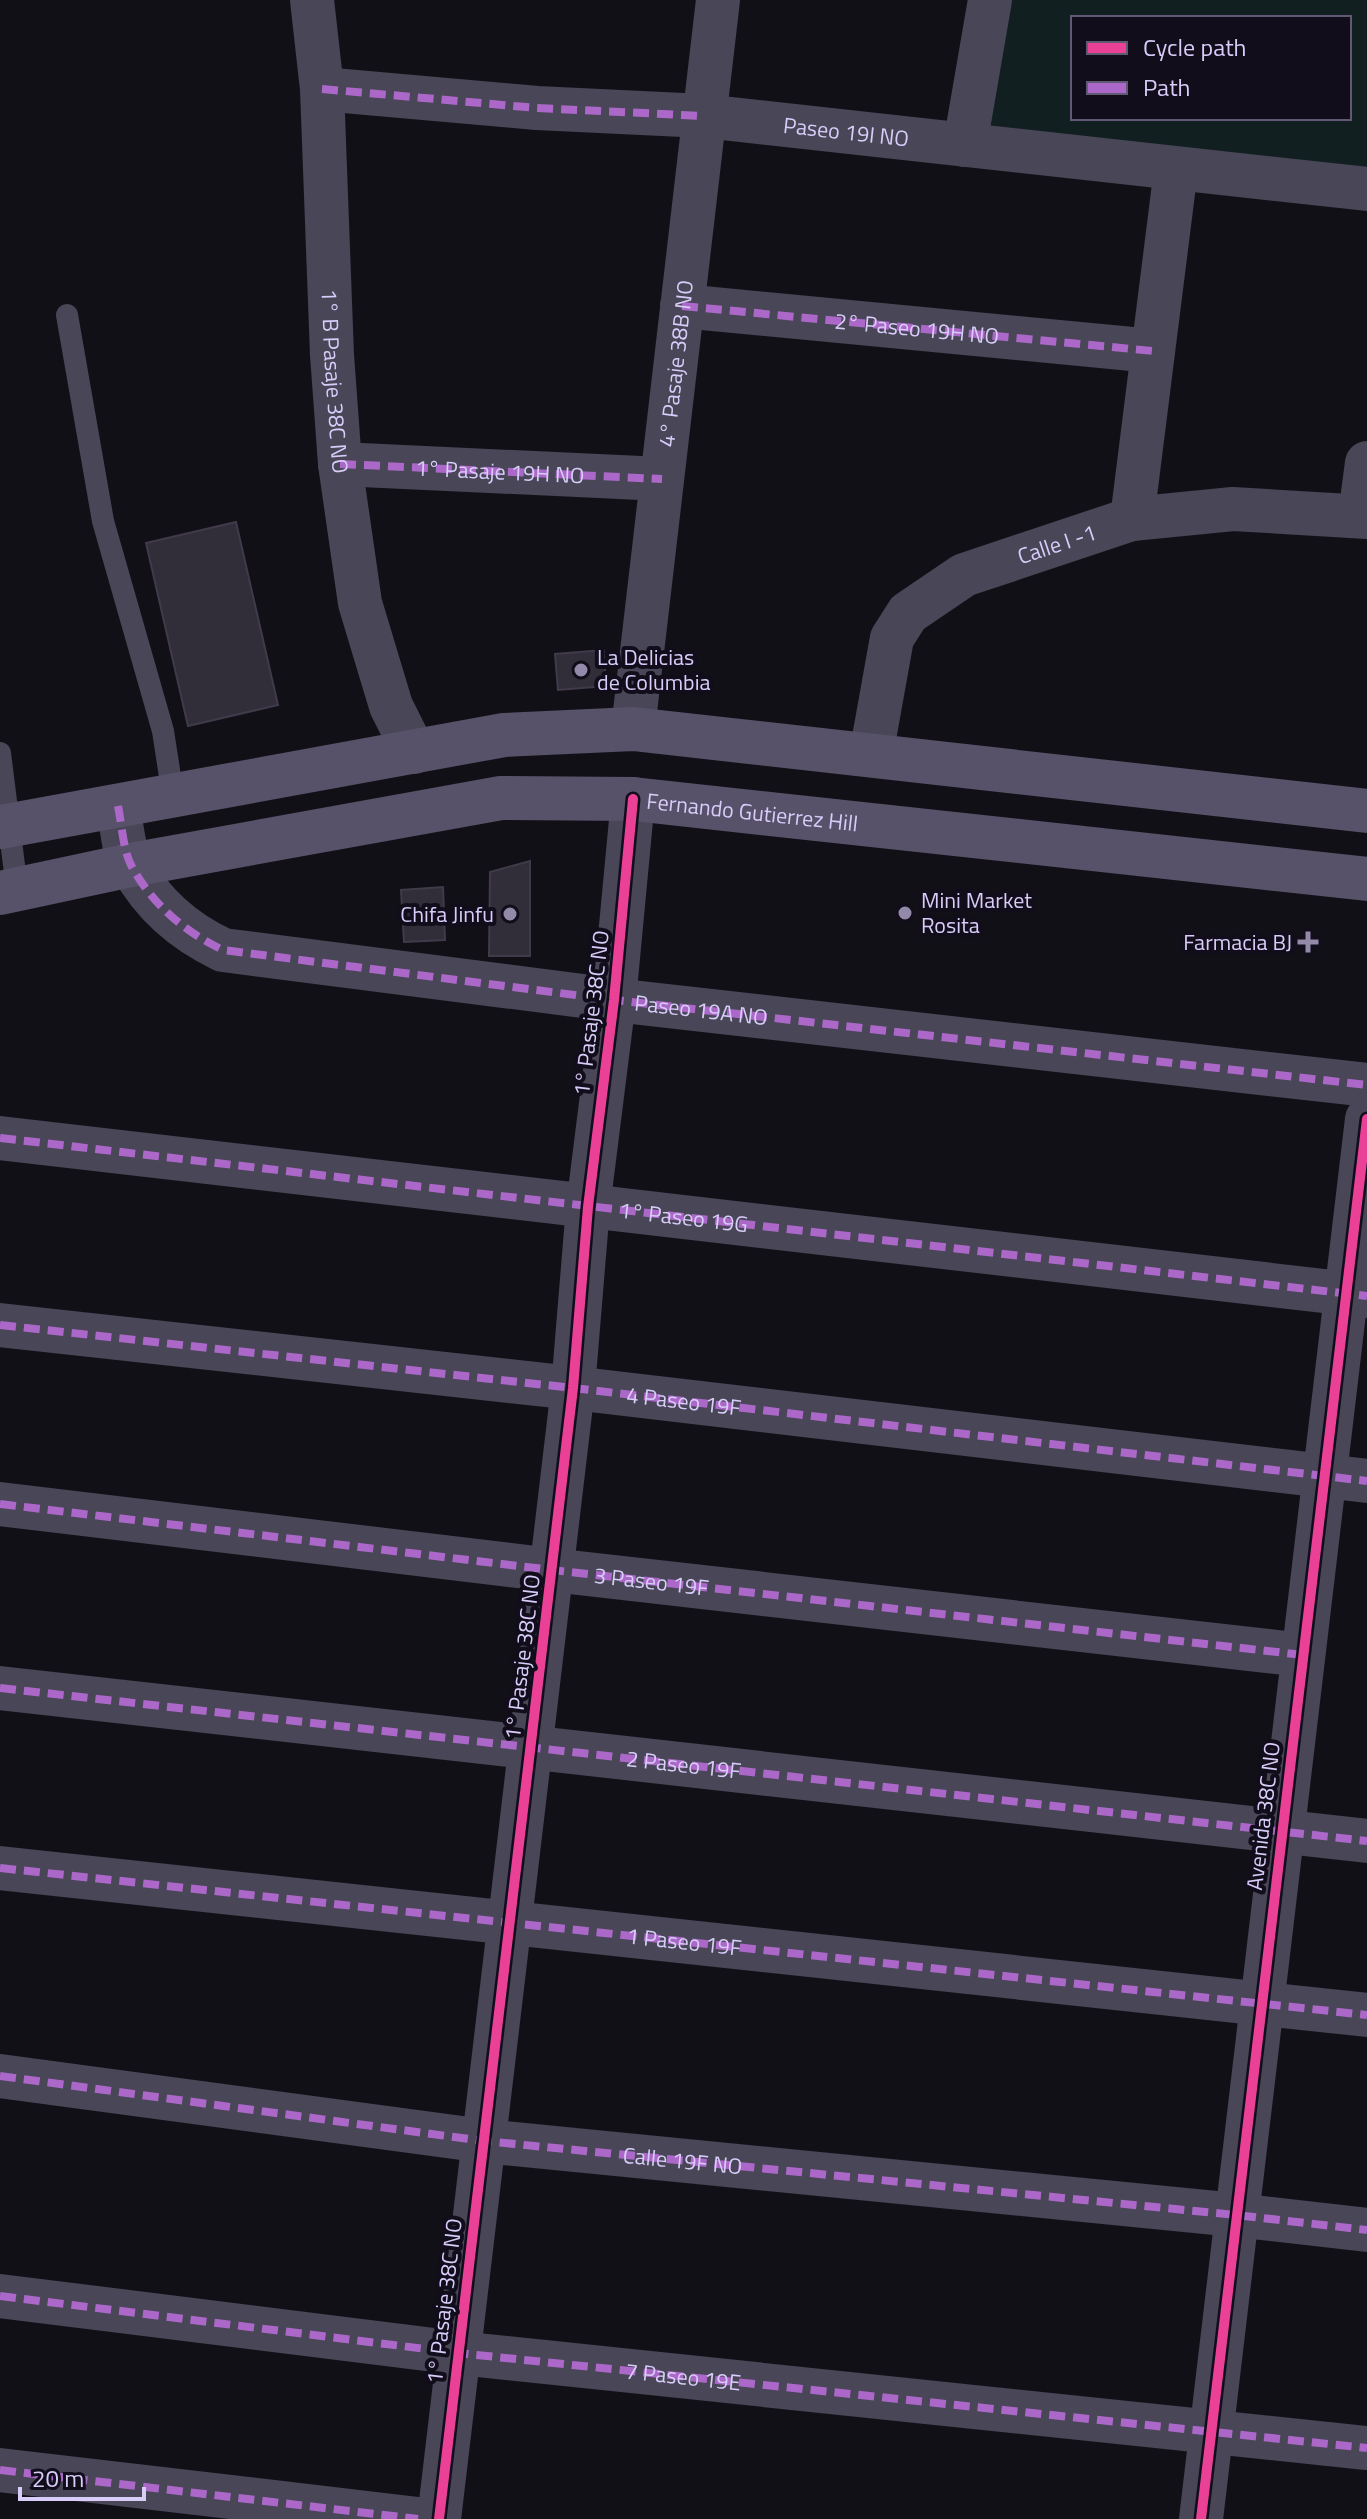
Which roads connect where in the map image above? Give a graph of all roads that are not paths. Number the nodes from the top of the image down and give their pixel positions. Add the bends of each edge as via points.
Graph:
1 (312, 0) edge
2 (718, 0) edge
3 (990, 0) edge
4 (322, 89) junction
5 (704, 116) junction
6 (965, 145) junction
7 (1176, 169) junction
8 (1367, 189) edge
9 (682, 306) junction
10 (67, 315) dead end
11 (1153, 351) junction
12 (1367, 463) edge
13 (340, 464) junction
14 (662, 479) junction
15 (1364, 516) edge
16 (1132, 519) junction
17 (633, 729) junction
18 (414, 752) junction
19 (0, 753) edge
20 (871, 755) junction
21 (173, 796) junction
22 (633, 799) junction
23 (118, 806) junction
24 (1367, 811) edge
25 (5, 826) edge
26 (131, 865) junction
27 (1367, 879) edge
28 (9, 891) edge
29 (614, 1000) junction
30 (1367, 1085) edge
31 (1367, 1119) edge
32 (0, 1138) edge
33 (588, 1207) junction
34 (1356, 1295) edge
35 (0, 1325) edge
36 (573, 1388) junction
37 (1324, 1476) junction
38 (1367, 1481) edge
39 (0, 1504) edge
40 (552, 1570) junction
41 (1303, 1655) junction
42 (0, 1688) edge
43 (531, 1749) junction
44 (1281, 1831) junction
45 (1367, 1841) edge
46 (0, 1868) edge
47 (510, 1924) junction
48 (1262, 2003) junction
49 (1367, 2015) edge
50 (0, 2076) edge
51 (484, 2141) junction
52 (1236, 2215) junction
53 (1367, 2230) edge
54 (0, 2296) edge
55 (458, 2353) junction
56 (1211, 2432) junction
57 (1367, 2448) edge
58 (0, 2470) edge
59 (418, 2519) edge
60 (439, 2519) edge
61 (1201, 2519) edge

1 - 4 street, 1° B Pasaje 38C NO
2 - 5 street, 4° Pasaje 38B NO
3 - 6 street
4 - 5 street, Paseo 19I NO
4 - 13 street, 1° B Pasaje 38C NO
5 - 6 street, Paseo 19I NO
5 - 9 street, 4° Pasaje 38B NO
6 - 7 street, Paseo 19I NO
7 - 8 street, Paseo 19I NO
7 - 11 street
9 - 11 street, 2° Paseo 19H NO
9 - 14 street, 4° Pasaje 38B NO
10 - 21 lane via 103,521 163,731
11 - 16 street
12 - 15 street
13 - 14 street, 1° Pasaje 19H NO
13 - 18 street, 1° B Pasaje 38C NO via 360,603 391,706
14 - 17 street, 4° Pasaje 38B NO
15 - 16 street, Calle I -1 via 1233,509
16 - 20 street, Calle I -1 via 964,575 908,613 892,638
17 - 18 street via 504,735
17 - 20 street
18 - 21 street
19 - 25 lane
20 - 24 street
21 - 23 street
22 - 26 street, Fernando Gutierrez Hill via 501,798
22 - 27 street, Fernando Gutierrez Hill
22 - 29 street, 1° Pasaje 38C NO
23 - 25 street
23 - 26 street, Paseo 19A NO
25 - 28 lane
26 - 28 street, Fernando Gutierrez Hill
26 - 29 street, Paseo 19A NO via 167,914 223,950
29 - 30 street, Paseo 19A NO
29 - 33 street, 1° Pasaje 38C NO
31 - 34 street, Avenida 38C NO
32 - 33 street, 1° Paseo 19G
33 - 34 street, 1° Paseo 19G
33 - 36 street, 1° Pasaje 38C NO
34 - 37 street, Avenida 38C NO
35 - 36 street, 4 Paseo 19F
36 - 37 street, 4 Paseo 19F
36 - 40 street, 1° Pasaje 38C NO
37 - 38 street, 4 Paseo 19F
37 - 41 street, Avenida 38C NO
39 - 40 street, 3 Paseo 19F
40 - 41 street, 3 Paseo 19F
40 - 43 street, 1° Pasaje 38C NO
41 - 44 street, Avenida 38C NO
42 - 43 street, 2 Paseo 19F
43 - 44 street, 2 Paseo 19F
43 - 47 street, 1° Pasaje 38C NO
44 - 45 street, 2 Paseo 19F
44 - 48 street, Avenida 38C NO
46 - 47 street, 1 Paseo 19F
47 - 48 street, 1 Paseo 19F
47 - 51 street, 1° Pasaje 38C NO
48 - 49 street, 1 Paseo 19F
48 - 52 street, Avenida 38C NO
50 - 51 street, Calle 19F NO
51 - 52 street, Calle 19F NO
51 - 55 street, 1° Pasaje 38C NO
52 - 53 street, Calle 19F NO
52 - 56 street, Avenida 38C NO
54 - 55 street, 7 Paseo 19E
55 - 56 street, 7 Paseo 19E
55 - 60 street, 1° Pasaje 38C NO
56 - 57 street, 7 Paseo 19E
56 - 61 street, Avenida 38C NO
58 - 59 street

